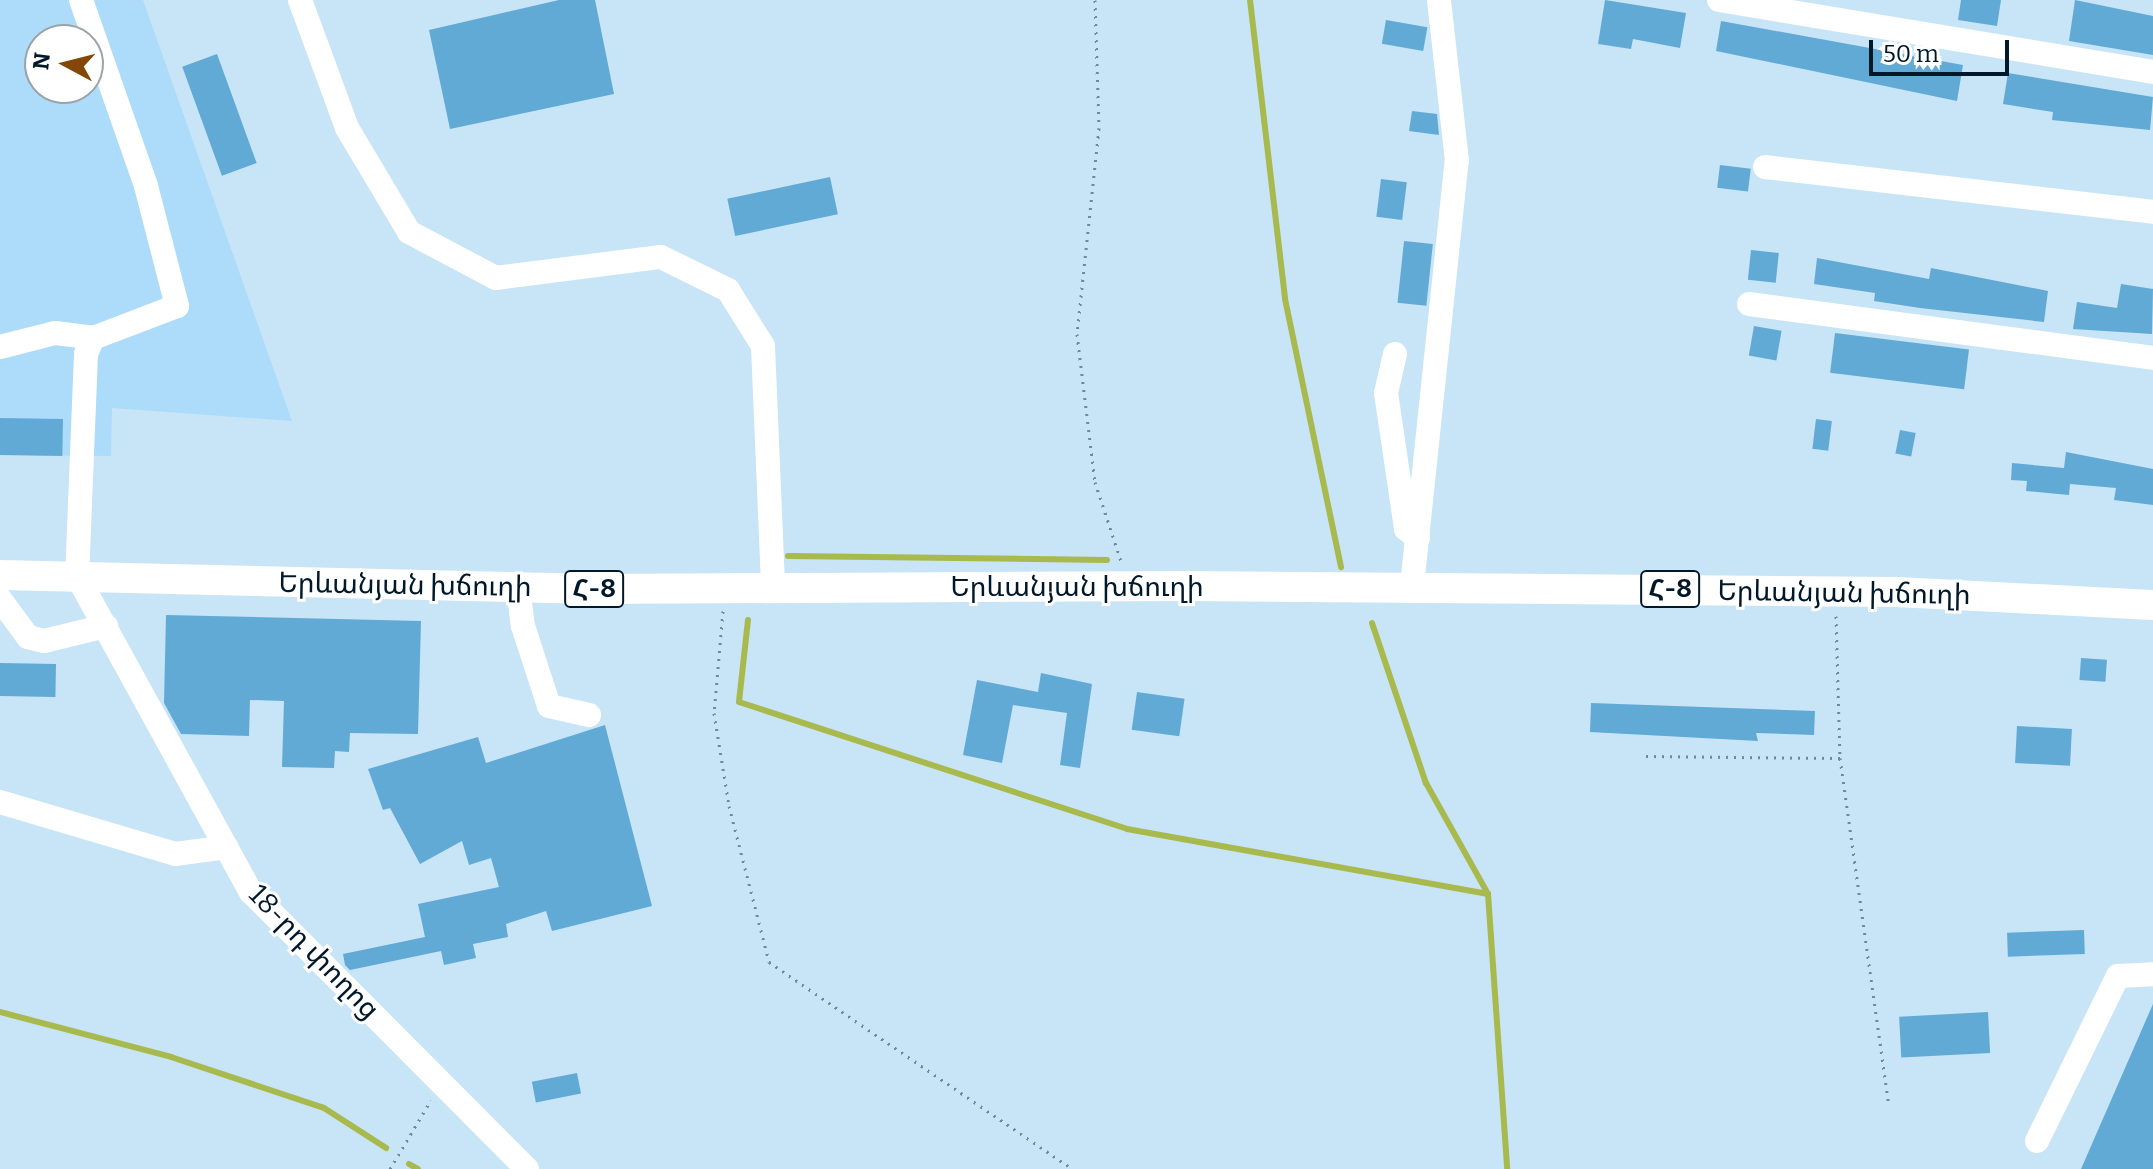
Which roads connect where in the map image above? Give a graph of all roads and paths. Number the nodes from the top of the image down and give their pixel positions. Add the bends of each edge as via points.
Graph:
1 (81, 0) edge
2 (300, 0) edge
3 (1095, 0) edge
4 (1439, 0) edge
5 (1719, 0) edge
6 (2153, 72) edge
7 (1765, 167) dead end
8 (2153, 212) edge
9 (1749, 304) dead end
10 (93, 338) junction
11 (0, 347) edge
12 (1395, 354) dead end
13 (2153, 358) edge
14 (1418, 538) junction
15 (0, 575) edge
16 (77, 576) junction
17 (1412, 586) junction
18 (518, 587) junction
19 (773, 587) junction
20 (1130, 587) junction
21 (727, 588) junction
22 (1836, 592) junction
23 (0, 599) edge
24 (2153, 605) edge
25 (106, 626) junction
26 (589, 715) dead end
27 (1646, 756) dead end
28 (1840, 758) junction
29 (0, 802) edge
30 (227, 847) junction
31 (2153, 974) edge
32 (442, 1084) junction
33 (1889, 1105) dead end
34 (2037, 1141) dead end
35 (390, 1169) edge
36 (527, 1169) edge
37 (1072, 1169) edge

1 - 10 street via 146,186 177,306
2 - 19 street via 347,128 409,232 496,278 661,257 728,290 763,346
3 - 20 path via 1099,128 1077,334 1095,482
4 - 14 street via 1457,161
5 - 6 street
7 - 8 street
9 - 13 street
10 - 11 street via 55,333
10 - 16 street via 86,354
12 - 14 street via 1386,393 1406,529
14 - 17 street
15 - 16 main road, Երևանյան խճուղի / Հ-8
16 - 18 main road, Երևանյան խճուղի / Հ-8
16 - 25 street, 18-րդ փողոց
17 - 20 main road, Երևանյան խճուղի / Հ-8
17 - 22 main road, Երևանյան խճուղի / Հ-8
18 - 21 main road, Երևանյան խճուղի / Հ-8
18 - 26 street via 523,626 549,706
19 - 20 main road, Երևանյան խճուղի / Հ-8
19 - 21 main road, Երևանյան խճուղի / Հ-8
21 - 37 path via 714,713 729,806 769,962
22 - 24 main road, Երևանյան խճուղի / Հ-8
22 - 28 path
23 - 25 street via 28,637 44,641
25 - 30 street, 18-րդ փողոց
27 - 28 path
28 - 33 path
29 - 30 street via 175,854
30 - 32 street, 18-րդ փողոց via 251,892
31 - 34 street via 2118,976
32 - 35 path
32 - 36 street, 18-րդ փողոց

